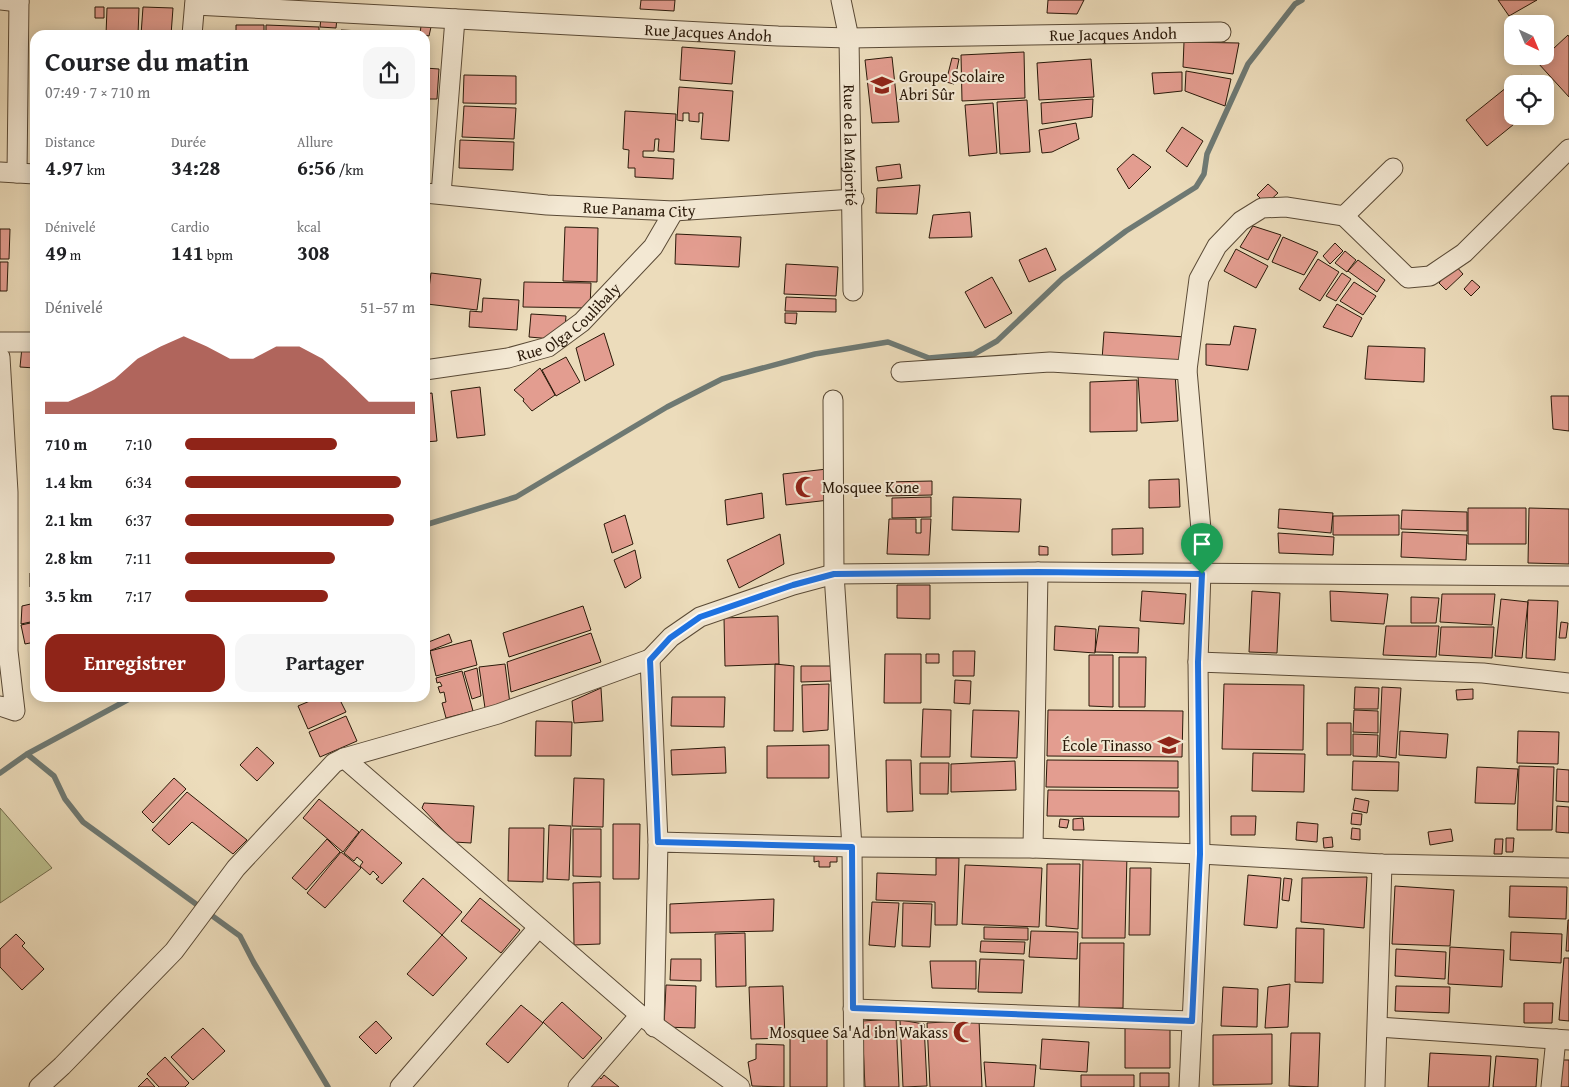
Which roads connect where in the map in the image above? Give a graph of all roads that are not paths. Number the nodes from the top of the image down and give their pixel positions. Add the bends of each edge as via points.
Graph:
1 (0, 0) edge
2 (841, 0) edge
3 (19, 1) edge
4 (195, 3) edge
5 (358, 7) edge
6 (455, 18) junction
7 (192, 30) edge
8 (1221, 32) dead end
9 (849, 38) junction
10 (1569, 149) edge
11 (1394, 168) dead end
12 (17, 173) edge
13 (433, 193) edge
14 (854, 199) junction
15 (674, 210) junction
16 (1344, 216) junction
17 (854, 291) dead end
18 (0, 342) edge
19 (30, 342) edge
20 (0, 357) edge
21 (430, 369) edge
22 (1187, 370) junction
23 (901, 372) dead end
24 (833, 400) dead end
25 (1038, 572) junction
26 (834, 574) junction
27 (1202, 574) junction
28 (1569, 576) edge
29 (650, 660) junction
30 (1198, 662) junction
31 (1569, 683) edge
32 (7, 708) edge
33 (344, 758) junction
34 (658, 842) junction
35 (852, 847) junction
36 (1033, 848) junction
37 (1200, 854) junction
38 (1382, 864) junction
39 (1569, 868) edge
40 (538, 928) junction
41 (853, 1008) junction
42 (647, 1021) junction
43 (1192, 1021) junction
44 (1378, 1027) junction
45 (1563, 1039) edge
46 (39, 1087) edge
47 (400, 1087) edge
48 (578, 1087) edge
49 (740, 1087) edge
50 (854, 1087) edge
51 (1189, 1087) edge
52 (1375, 1087) edge
53 (1552, 1087) edge

1 - 3 street
2 - 9 street, Rue de la Majorité
3 - 12 street
4 - 5 street, Rue Jacques Andoh
4 - 7 street
5 - 6 street, Rue Jacques Andoh
6 - 9 street, Rue Jacques Andoh
6 - 13 street
8 - 9 street, Rue Jacques Andoh
9 - 14 street, Rue de la Majorité
10 - 16 street via 1464,253 1430,276 1408,278
11 - 16 street
13 - 15 street, Rue Panama City via 548,205
14 - 15 street, Rue Panama City
14 - 17 street, Rue de la Majorité
15 - 21 street, Rue Olga Coulibaly via 653,247 582,322 548,347 508,358
16 - 22 street via 1286,207 1262,208 1241,221 1216,246 1199,279
18 - 19 street
20 - 32 street via 8,492
22 - 23 street via 1050,362
22 - 27 street
24 - 26 street
25 - 26 street
25 - 27 street
25 - 36 street
26 - 29 street via 700,617 670,638
26 - 35 street
27 - 28 street
27 - 30 street
29 - 33 street via 498,714
29 - 34 street
30 - 31 street via 1483,674
30 - 37 street
33 - 40 street
33 - 46 street via 334,764 236,868 174,951
34 - 35 street
34 - 42 street
35 - 36 street
35 - 41 street
36 - 37 street
37 - 38 street
37 - 43 street
38 - 39 street
38 - 44 street
40 - 42 street
40 - 47 street
41 - 43 street
41 - 50 street
42 - 48 street
42 - 49 street
43 - 51 street
44 - 45 street
44 - 52 street
45 - 53 street

